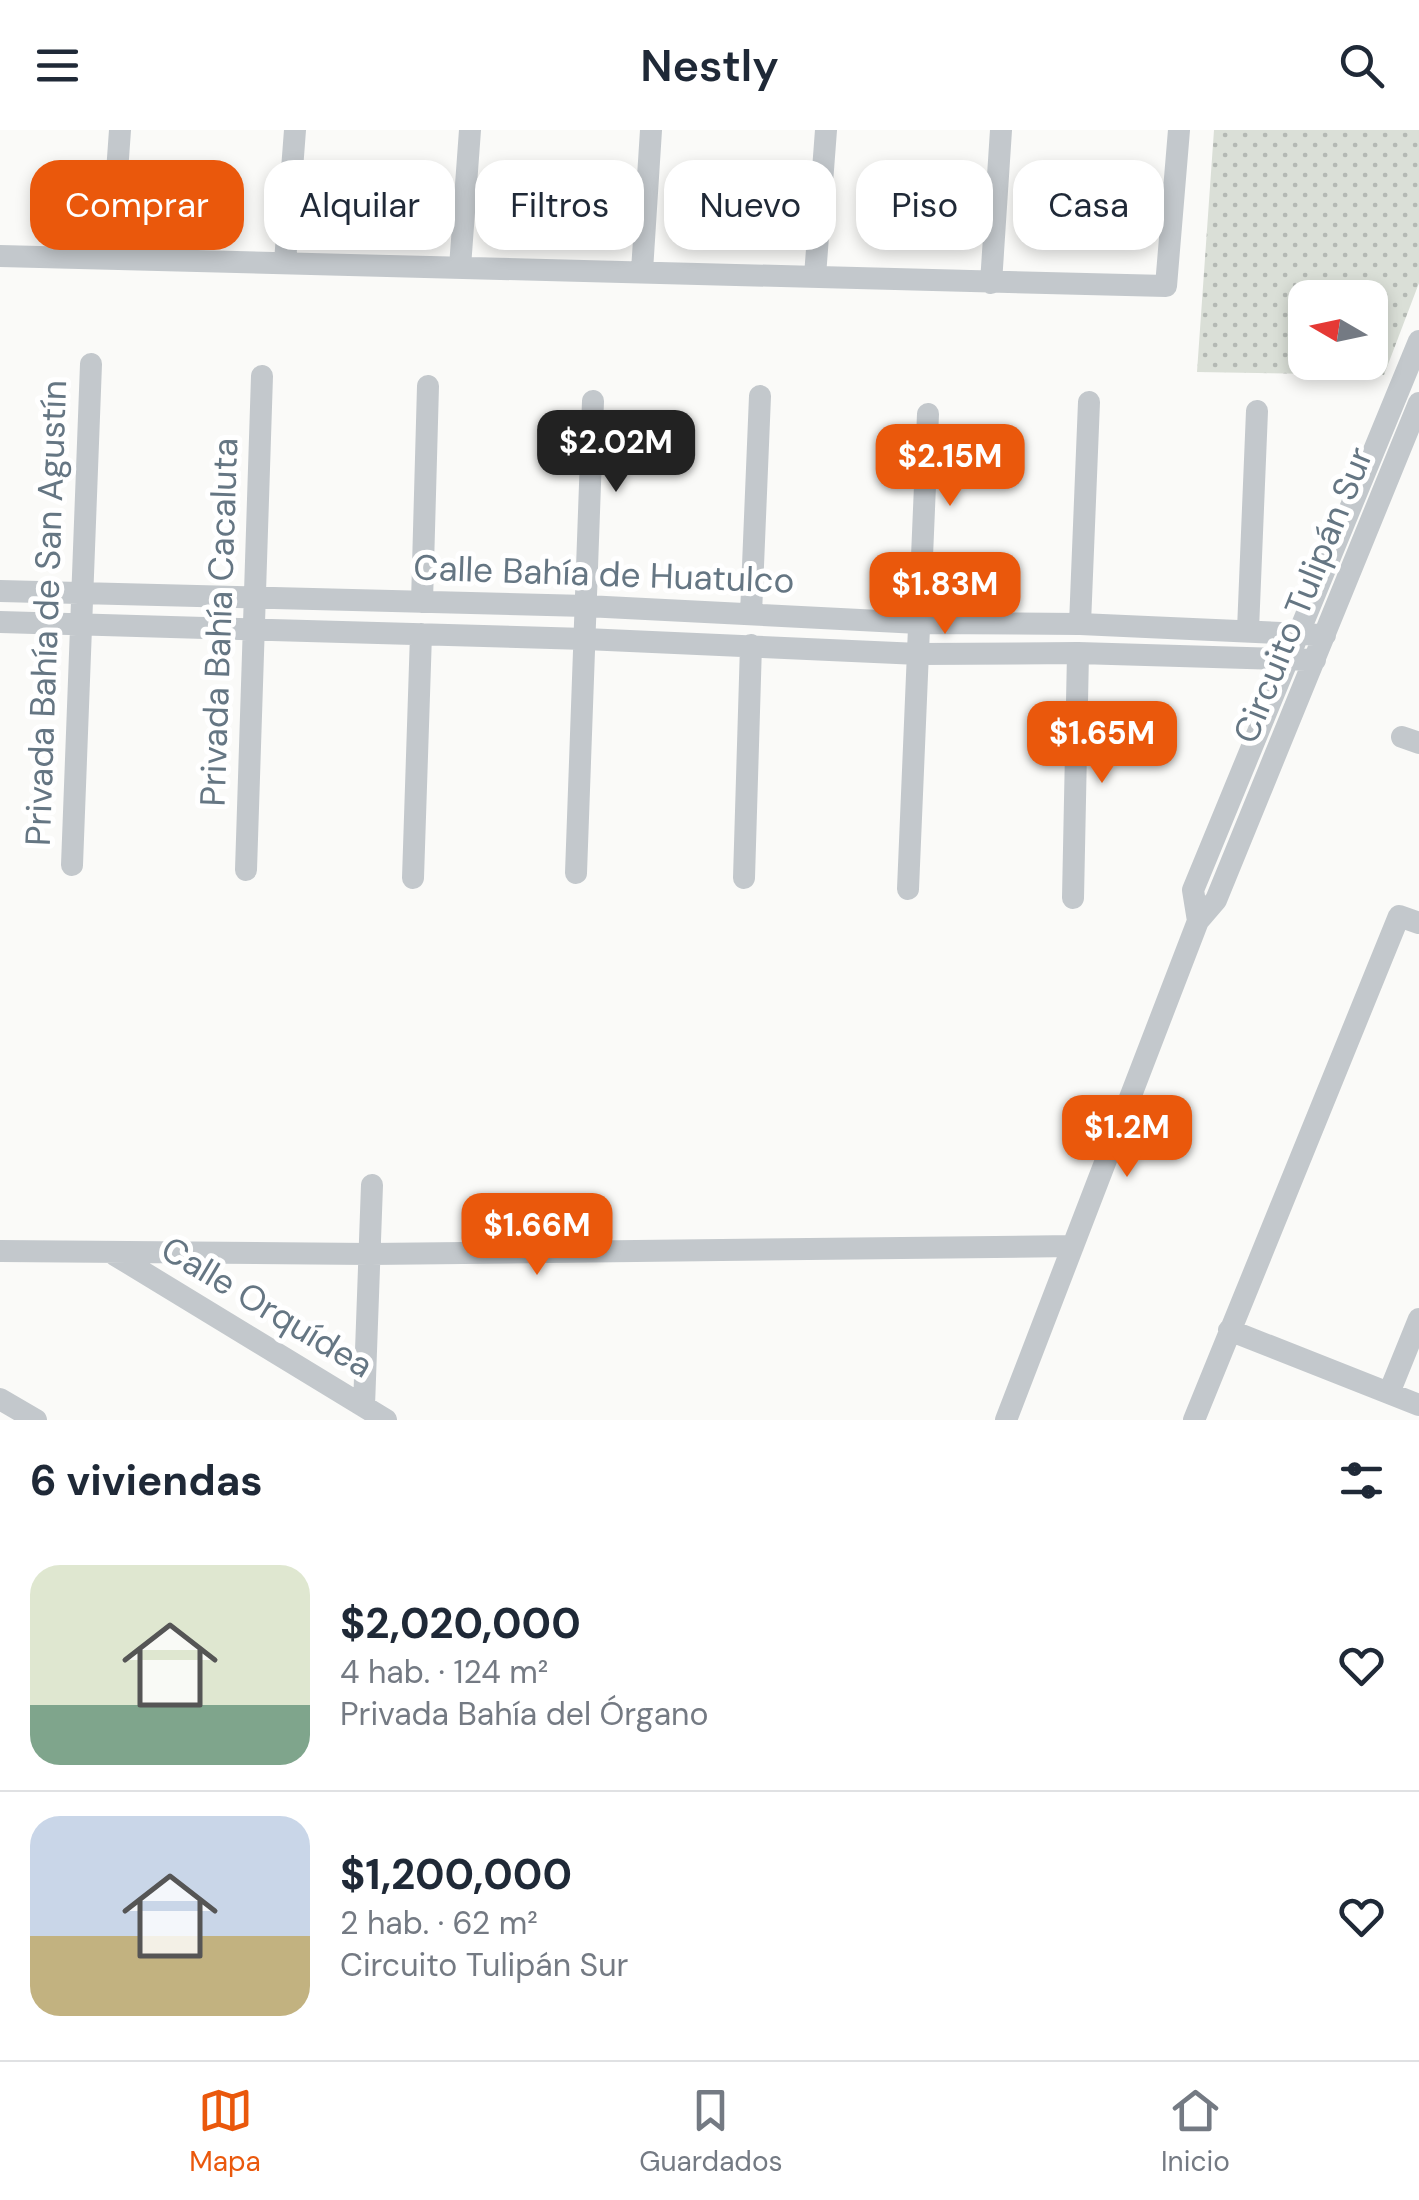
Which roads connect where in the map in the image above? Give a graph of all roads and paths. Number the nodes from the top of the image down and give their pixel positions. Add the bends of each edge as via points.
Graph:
1 (120, 130) edge
2 (295, 130) edge
3 (470, 130) edge
4 (651, 130) edge
5 (826, 130) edge
6 (1002, 130) edge
7 (1180, 130) edge
8 (0, 256) edge
9 (111, 257) junction
10 (285, 262) junction
11 (460, 267) junction
12 (642, 271) junction
13 (816, 276) junction
14 (991, 282) junction
15 (1419, 340) edge
16 (90, 364) dead end
17 (262, 376) dead end
18 (428, 386) dead end
19 (760, 396) dead end
20 (593, 401) dead end
21 (1088, 402) dead end
22 (1419, 403) edge
23 (1256, 411) dead end
24 (928, 414) dead end
25 (0, 591) edge
26 (82, 595) junction
27 (254, 598) junction
28 (422, 602) junction
29 (0, 605) edge
30 (586, 606) junction
31 (751, 614) junction
32 (0, 622) edge
33 (919, 624) junction
34 (1080, 624) junction
35 (82, 625) junction
36 (254, 630) junction
37 (1248, 630) junction
38 (420, 634) junction
39 (1297, 634) junction
40 (1325, 635) junction
41 (584, 639) junction
42 (751, 645) junction
43 (1078, 652) junction
44 (918, 654) junction
45 (1289, 658) junction
46 (1314, 660) junction
47 (72, 865) dead end
48 (246, 870) dead end
49 (576, 873) dead end
50 (413, 878) dead end
51 (744, 878) dead end
52 (908, 889) dead end
53 (1074, 898) dead end
54 (1198, 920) junction
55 (1419, 923) edge
56 (372, 1185) dead end
57 (1074, 1246) junction
58 (0, 1251) edge
59 (112, 1253) junction
60 (370, 1254) junction
61 (1419, 1319) edge
62 (1228, 1330) junction
63 (1390, 1393) junction
64 (0, 1400) edge
65 (1419, 1405) edge
66 (364, 1406) junction
67 (36, 1420) edge
68 (386, 1420) edge
69 (1006, 1420) edge
70 (1194, 1420) edge

1 - 9 street
2 - 10 street
3 - 11 street
4 - 12 street
5 - 13 street
6 - 14 street
7 - 14 street via 1166,286
8 - 9 street
9 - 10 street
10 - 11 street
11 - 12 street
12 - 13 street
13 - 14 street
15 - 39 street, Circuito Tulipán Sur
16 - 26 street, Privada Bahía de San Agustín
17 - 27 street, Privada Bahía Cacaluta
18 - 28 street
19 - 31 street
20 - 30 street
21 - 34 street
22 - 40 street, Circuito Tulipán Sur
23 - 37 street
24 - 33 street
25 - 26 street, Calle Bahía de Huatulco
25 - 29 street
26 - 27 street, Calle Bahía de Huatulco
26 - 35 street, Privada Bahía de San Agustín
27 - 28 street, Calle Bahía de Huatulco
27 - 36 street, Privada Bahía Cacaluta
28 - 30 street, Calle Bahía de Huatulco
30 - 31 street, Calle Bahía de Huatulco
30 - 41 street
31 - 33 street, Calle Bahía de Huatulco
32 - 35 street, Calle Bahía de Huatulco
33 - 34 street, Calle Bahía de Huatulco
33 - 44 street
34 - 37 street, Calle Bahía de Huatulco
35 - 36 street, Calle Bahía de Huatulco
35 - 47 street, Privada Bahía de San Agustín
36 - 38 street, Calle Bahía de Huatulco
36 - 48 street, Privada Bahía Cacaluta
37 - 39 street, Calle Bahía de Huatulco
38 - 41 street, Calle Bahía de Huatulco
38 - 50 street
39 - 40 street, Calle Bahía de Huatulco
39 - 45 street, Circuito Tulipán Sur
40 - 46 street, Circuito Tulipán Sur
41 - 42 street, Calle Bahía de Huatulco
41 - 49 street
42 - 44 street, Calle Bahía de Huatulco
42 - 51 street
43 - 44 street, Calle Bahía de Huatulco
43 - 45 street, Calle Bahía de Huatulco
43 - 53 street
44 - 52 street
45 - 46 street, Calle Bahía de Huatulco
45 - 54 street, Circuito Tulipán Sur via 1193,890
46 - 54 street, Circuito Tulipán Sur via 1216,900
54 - 57 street, Circuito Tulipán Sur
55 - 62 street via 1399,916
56 - 60 street
57 - 60 street
57 - 69 street, Circuito Tulipán Sur
58 - 59 street
59 - 60 street
59 - 66 street, Calle Orquídea
60 - 66 street
61 - 63 street
62 - 63 street
62 - 70 street
63 - 65 street
64 - 67 street
66 - 68 street, Calle Orquídea

